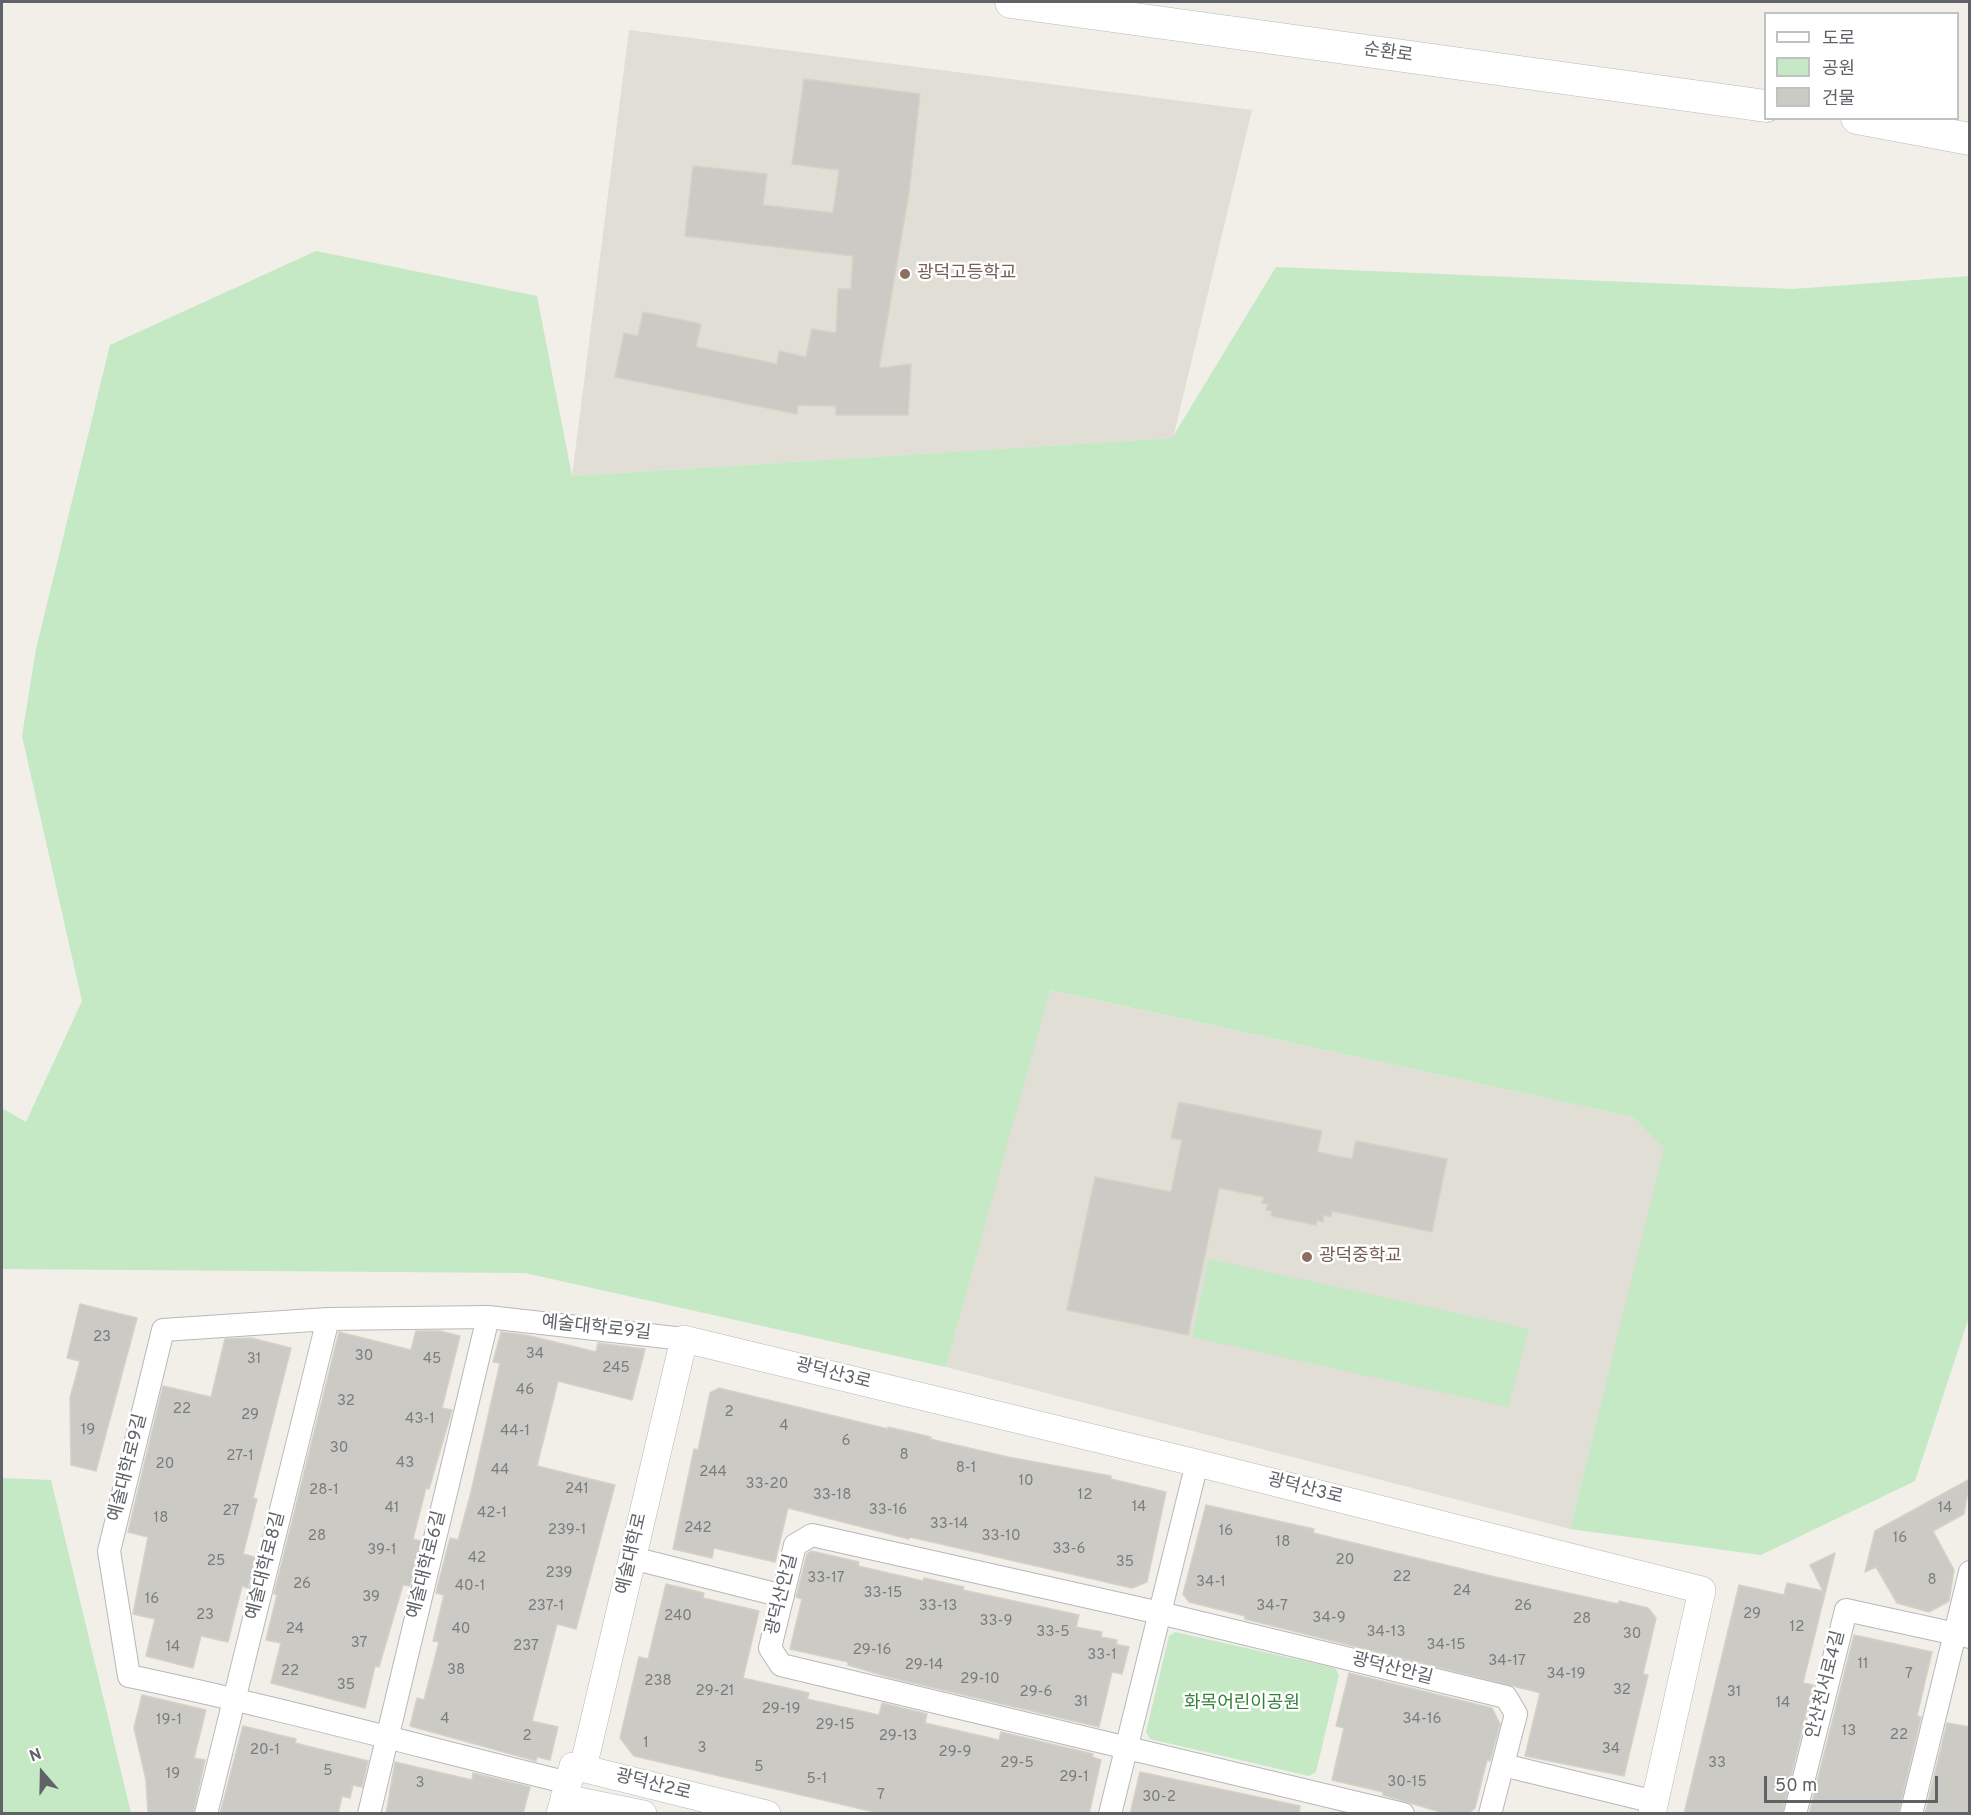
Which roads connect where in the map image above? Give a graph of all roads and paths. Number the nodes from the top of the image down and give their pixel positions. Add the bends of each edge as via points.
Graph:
1 (1011, 2) edge
2 (1764, 106) edge
3 (1868, 120) edge
4 (1970, 139) edge
5 (488, 1317) junction
6 (328, 1319) junction
7 (684, 1339) junction
8 (1197, 1463) junction
9 (632, 1558) junction
10 (1970, 1572) edge
11 (783, 1596) junction
12 (1160, 1613) junction
13 (1962, 1635) edge
14 (234, 1698) junction
15 (386, 1739) junction
16 (1125, 1746) junction
17 (1503, 1765) junction
18 (574, 1784) edge
19 (590, 1808) edge
20 (1653, 1808) edge
21 (206, 1814) edge
22 (369, 1814) edge
23 (644, 1814) edge
24 (767, 1814) edge
25 (1110, 1814) edge
26 (1403, 1814) edge
27 (1490, 1814) edge
28 (1795, 1814) edge
29 (1911, 1814) edge

1 - 2 main road, 순환로
3 - 4 main road
5 - 6 street, 예술대학로9길
5 - 7 street, 예술대학로9길
5 - 15 street, 예술대학로6길
6 - 14 street, 예술대학로8길
6 - 14 street, 예술대학로9길 via 163,1330 109,1551 129,1676
7 - 8 street, 광덕산3로
7 - 9 street, 예술대학로
8 - 12 street
8 - 20 street, 광덕산3로 via 1702,1590
9 - 11 street
9 - 18 street, 예술대학로
10 - 13 street
11 - 12 street, 광덕산안길 via 795,1545 812,1535
11 - 16 street, 광덕산안길 via 770,1648 781,1665
12 - 16 street
12 - 17 street, 광덕산안길 via 1506,1697 1516,1714
13 - 28 street, 안산천서로4길 via 1846,1610
13 - 29 street
14 - 15 street, 예술대학로9길
14 - 21 street, 예술대학로8길
15 - 18 street, 예술대학로9길
15 - 22 street, 예술대학로6길
16 - 25 street
16 - 26 street, 광덕산안길
17 - 20 street
17 - 27 street, 광덕산안길
18 - 19 street, 광덕산2로
18 - 24 street, 광덕산2로
19 - 23 street, 광덕산2로

